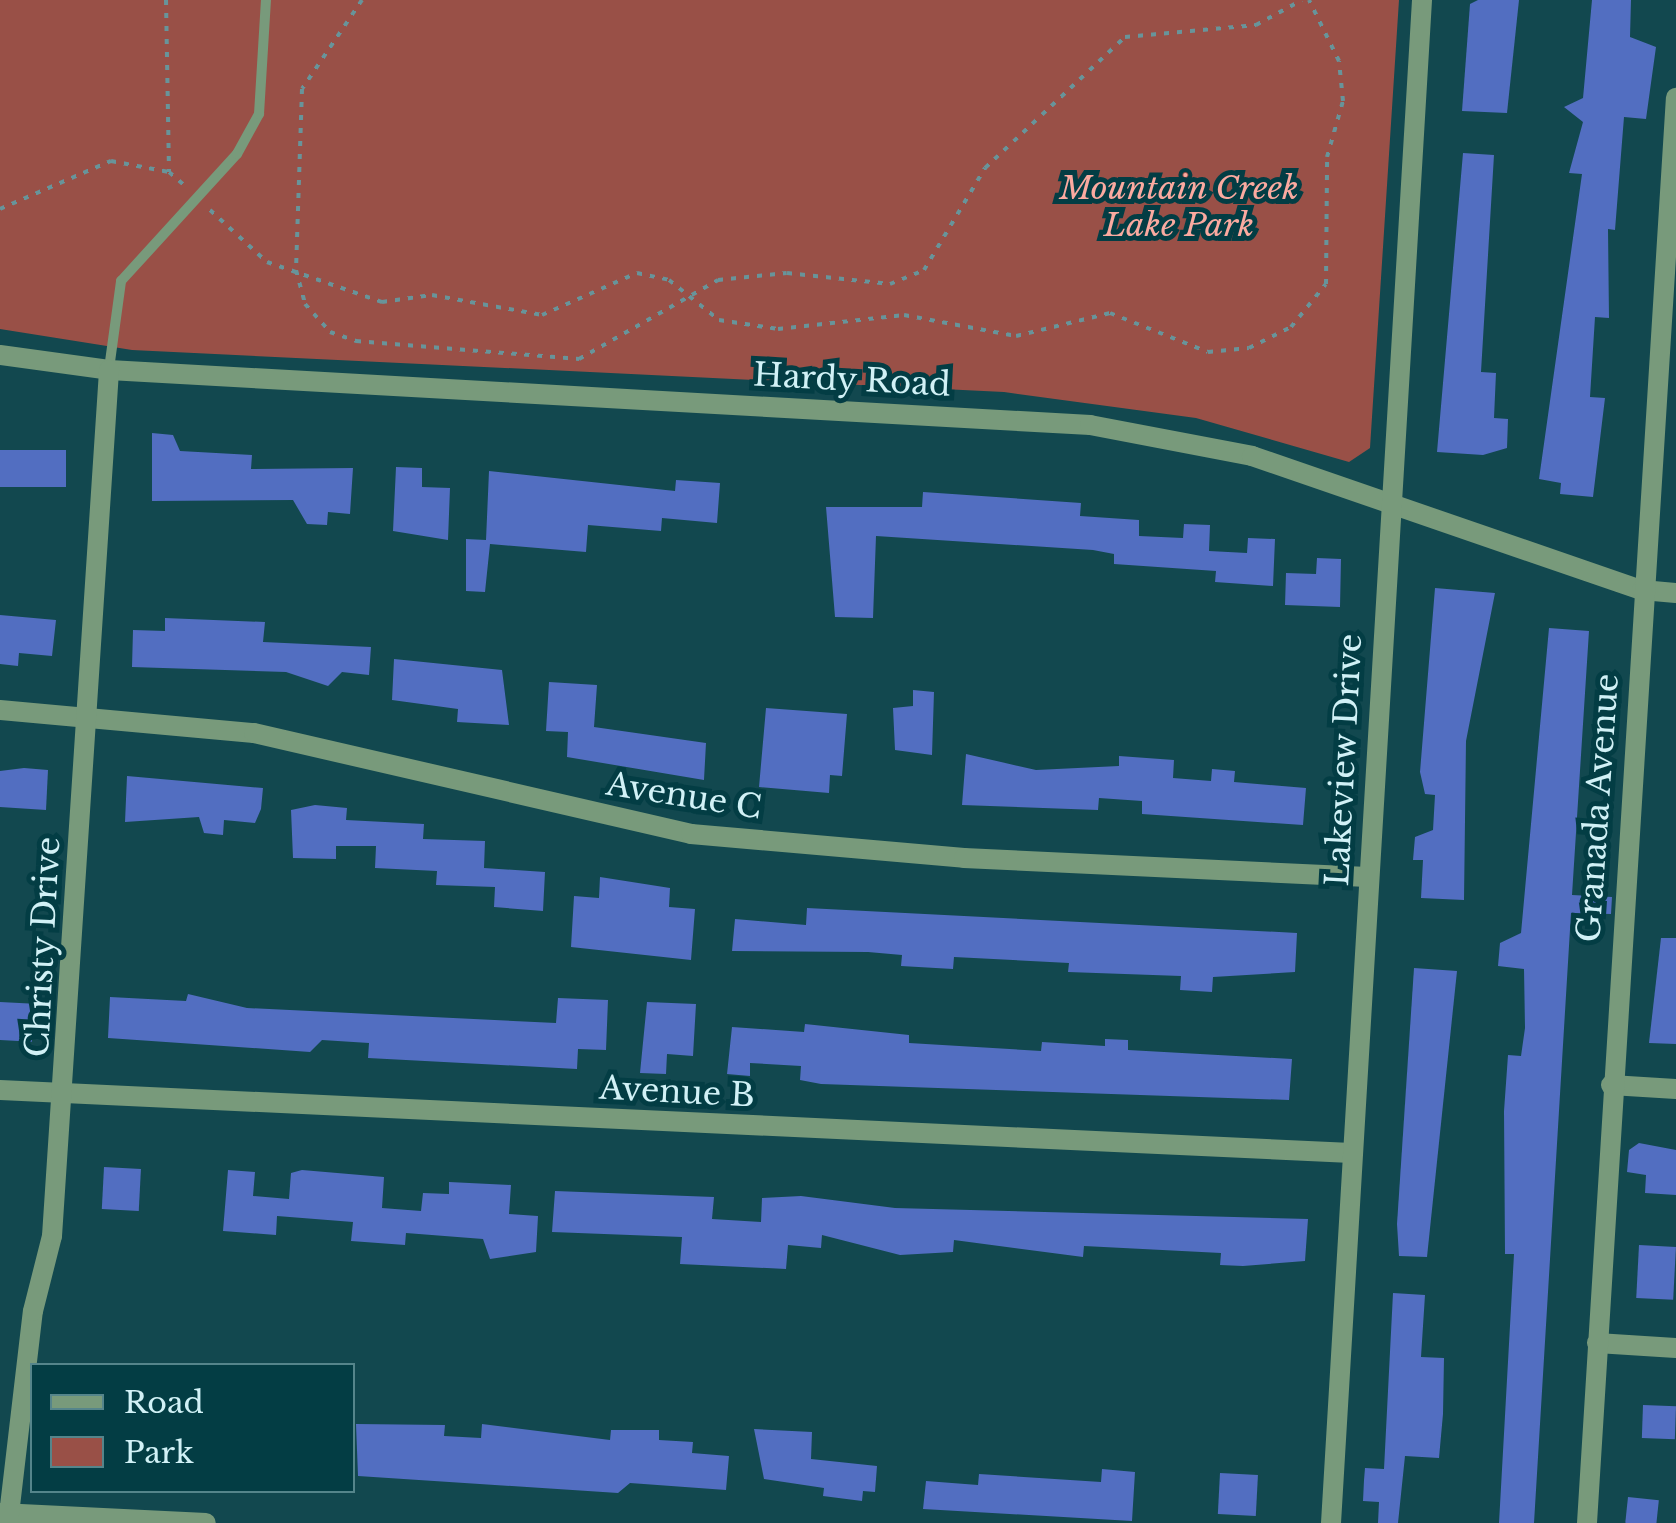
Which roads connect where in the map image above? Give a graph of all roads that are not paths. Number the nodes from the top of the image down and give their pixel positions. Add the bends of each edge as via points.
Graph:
1 (266, 0) edge
2 (1422, 0) edge
3 (1676, 98) edge
4 (1668, 299) edge
5 (0, 355) edge
6 (109, 370) junction
7 (1388, 496) junction
8 (1642, 590) junction
9 (1676, 593) edge
10 (0, 710) edge
11 (86, 715) junction
12 (1368, 877) junction
13 (1612, 1084) junction
14 (1676, 1088) edge
15 (0, 1090) edge
16 (64, 1094) junction
17 (1352, 1153) junction
18 (1597, 1343) junction
19 (1676, 1348) edge
20 (6, 1517) edge
21 (206, 1523) edge
22 (1330, 1523) edge
23 (1586, 1523) edge

1 - 6 lane via 259,114 237,154 121,281
2 - 7 street, Lakeview Drive
3 - 4 street, Granada Avenue
4 - 8 street, Granada Avenue
5 - 6 street, Hardy Road
6 - 7 street, Hardy Road via 1090,425 1252,456
6 - 11 street, Christy Drive
7 - 8 street, Hardy Road
7 - 12 street, Lakeview Drive
8 - 9 street, Hardy Road
8 - 13 street, Granada Avenue
10 - 11 street, Avenue C
11 - 12 street, Avenue C via 254,732 691,834 964,858
11 - 16 street, Christy Drive
12 - 17 street, Lakeview Drive
13 - 14 street
13 - 18 street, Granada Avenue
15 - 16 street, Avenue B
16 - 17 street, Avenue B
16 - 20 street, Christy Drive
17 - 22 street, Lakeview Drive
18 - 19 street
18 - 23 street, Granada Avenue
20 - 21 street

